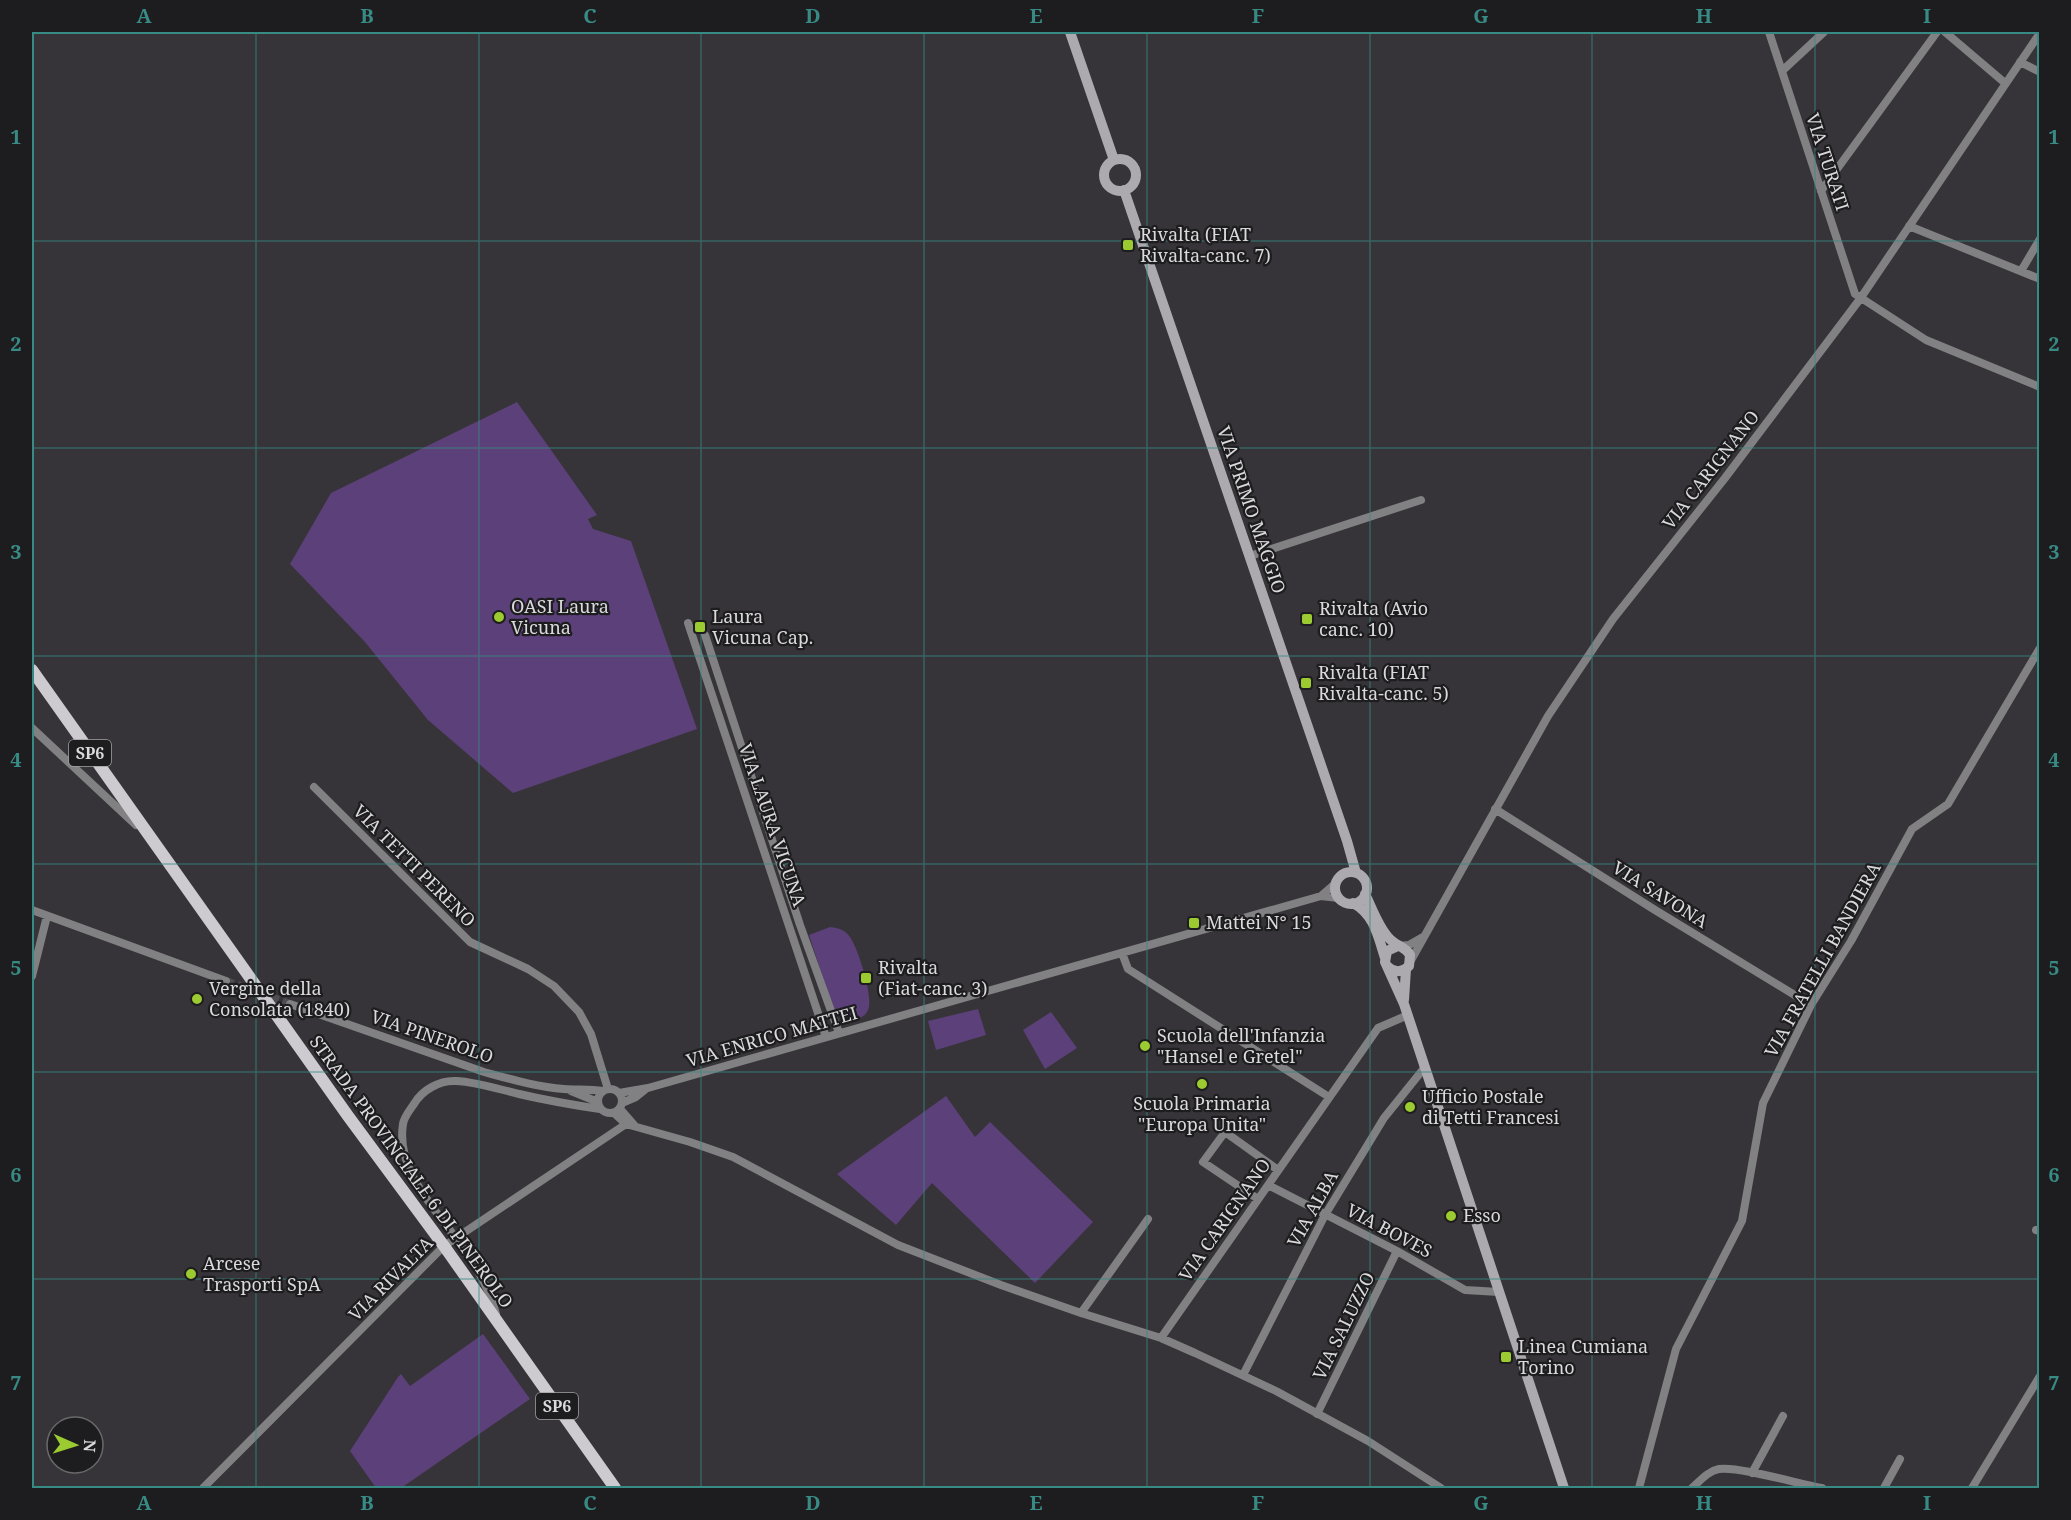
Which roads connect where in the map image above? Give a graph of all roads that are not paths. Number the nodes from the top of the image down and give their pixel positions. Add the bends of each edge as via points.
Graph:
1 (1070, 32) edge
2 (1770, 32) edge
3 (1824, 32) edge
4 (1937, 32) edge
5 (1945, 32) edge
6 (2040, 33) edge
7 (2020, 62) junction
8 (1782, 70) junction
9 (2040, 72) edge
10 (2006, 83) junction
11 (1114, 160) junction
12 (1124, 190) junction
13 (1821, 191) junction
14 (1909, 226) junction
15 (2040, 239) edge
16 (2021, 272) junction
17 (2040, 279) edge
18 (1860, 299) junction
19 (2040, 387) edge
20 (1421, 500) dead end
21 (1250, 556) junction
22 (688, 623) dead end
23 (705, 635) dead end
24 (2040, 648) edge
25 (32, 670) edge
26 (32, 728) edge
27 (314, 786) dead end
28 (1495, 809) junction
29 (149, 837) junction
30 (1347, 841) junction
31 (1356, 873) junction
32 (1339, 878) junction
33 (1365, 894) junction
34 (1321, 896) junction
35 (1338, 898) junction
36 (1353, 903) junction
37 (32, 910) edge
38 (47, 916) junction
39 (1424, 936) junction
40 (1398, 946) junction
41 (1122, 953) junction
42 (1386, 962) junction
43 (1408, 965) junction
44 (32, 976) edge
45 (226, 981) tunnel mouth
46 (290, 1004) tunnel mouth
47 (1404, 1004) junction
48 (1811, 1005) junction
49 (1408, 1015) junction
50 (839, 1033) junction
51 (826, 1037) junction
52 (1425, 1067) junction
53 (648, 1088) junction
54 (567, 1089) junction
55 (605, 1090) junction
56 (619, 1093) junction
57 (1329, 1097) junction
58 (599, 1105) junction
59 (619, 1108) junction
60 (626, 1124) junction
61 (635, 1126) junction
62 (1278, 1170) junction
63 (1268, 1185) junction
64 (1258, 1199) junction
65 (1325, 1215) junction
66 (440, 1218) junction
67 (1148, 1219) dead end
68 (457, 1239) junction
69 (444, 1246) junction
70 (1397, 1251) junction
71 (1499, 1292) junction
72 (1081, 1314) junction
73 (498, 1324) junction
74 (1161, 1338) junction
75 (1243, 1376) junction
76 (2040, 1376) edge
77 (1317, 1414) junction
78 (1784, 1416) dead end
79 (1900, 1459) dead end
80 (1752, 1473) junction
81 (203, 1488) edge
82 (615, 1488) edge
83 (1441, 1488) edge
84 (1564, 1488) edge
85 (1639, 1488) edge
86 (1692, 1488) edge
87 (1822, 1488) edge
88 (1884, 1488) edge
89 (1972, 1488) edge

1 - 11 main road
2 - 8 street, VIA TURATI
3 - 8 street
4 - 13 street
5 - 10 street
6 - 7 street, VIA CARIGNANO
7 - 9 street
7 - 10 street, VIA CARIGNANO
8 - 13 street, VIA TURATI
10 - 14 street, VIA CARIGNANO
11 - 12 main road via 1105,178 1112,188
11 - 12 main road via 1124,159 1135,170 1133,184
12 - 21 main road, VIA PRIMO MAGGIO
13 - 18 street, VIA TURATI
14 - 16 street
14 - 18 street, VIA CARIGNANO
15 - 16 street
16 - 17 street
18 - 19 street via 1926,340
18 - 28 street, VIA CARIGNANO via 1613,619 1548,716
20 - 21 street
21 - 30 main road, VIA PRIMO MAGGIO
22 - 51 street, VIA LAURA VICUNA
23 - 50 street, VIA LAURA VICUNA
24 - 48 street, VIA FRATELLI BANDIERA via 1948,804 1912,829
25 - 29 main road, STRADA PROVINCIALE 6 DI PINEROLO / SP6
26 - 29 street
27 - 55 street, VIA TETTI PERENO via 470,942 528,969 554,986 579,1012 591,1034
28 - 39 street, VIA CARIGNANO
28 - 48 street, VIA SAVONA
29 - 69 main road, STRADA PROVINCIALE 6 DI PINEROLO / SP6
30 - 31 main road, VIA PRIMO MAGGIO
30 - 32 main road, VIA PRIMO MAGGIO
31 - 32 main road
31 - 33 main road via 1364,880
32 - 34 street, VIA ENRICO MATTEI
32 - 35 main road via 1335,888
33 - 36 main road
33 - 40 main road via 1388,937
34 - 35 street, VIA ENRICO MATTEI
34 - 41 street, VIA ENRICO MATTEI
35 - 36 main road
36 - 42 main road via 1368,914
37 - 38 street
38 - 44 street
38 - 45 street
39 - 40 street via 1409,945
39 - 43 street, VIA CARIGNANO
40 - 42 main road via 1390,949
40 - 43 main road via 1407,949
41 - 50 street, VIA ENRICO MATTEI
41 - 57 street via 1128,969
42 - 43 main road via 1395,971
42 - 47 main road
43 - 47 main road
46 - 54 street, VIA PINEROLO via 484,1072
47 - 49 main road
48 - 85 street, VIA FRATELLI BANDIERA via 1763,1103 1742,1221 1676,1349
49 - 52 main road
49 - 57 street, VIA CARIGNANO via 1378,1028
50 - 51 street, VIA ENRICO MATTEI
51 - 53 street, VIA ENRICO MATTEI
52 - 65 street, VIA ALBA via 1384,1118
52 - 71 main road
53 - 56 street, VIA ENRICO MATTEI
53 - 59 street, VIA ENRICO MATTEI
54 - 55 street, VIA PINEROLO
54 - 58 street, VIA PINEROLO
55 - 56 street, VIA PINEROLO
55 - 58 street
56 - 59 street
57 - 62 street, VIA CARIGNANO
58 - 59 street via 606,1113
58 - 66 street via 456,1081 442,1082 418,1097 403,1122 403,1149 411,1173
59 - 60 street
59 - 61 street
60 - 61 street
60 - 68 street, VIA RIVALTA
61 - 72 street via 733,1158 898,1245
62 - 63 street, VIA CARIGNANO
62 - 64 street via 1225,1132 1203,1162
63 - 64 street, VIA CARIGNANO
63 - 65 street, VIA BOVES
64 - 74 street, VIA CARIGNANO
65 - 70 street, VIA BOVES
65 - 75 street, VIA ALBA
66 - 68 street
66 - 69 street
67 - 72 street
68 - 69 street, VIA RIVALTA
68 - 73 street via 491,1296
69 - 73 main road, STRADA PROVINCIALE 6 DI PINEROLO / SP6
69 - 81 street, VIA RIVALTA
70 - 71 street, VIA BOVES via 1465,1290
70 - 77 street, VIA SALUZZO
71 - 84 main road
72 - 74 street
73 - 82 main road, STRADA PROVINCIALE 6 DI PINEROLO / SP6
74 - 75 street
75 - 77 street
76 - 89 street
77 - 83 street
78 - 80 street
79 - 88 street
80 - 86 street via 1720,1469 1710,1472
80 - 87 street

